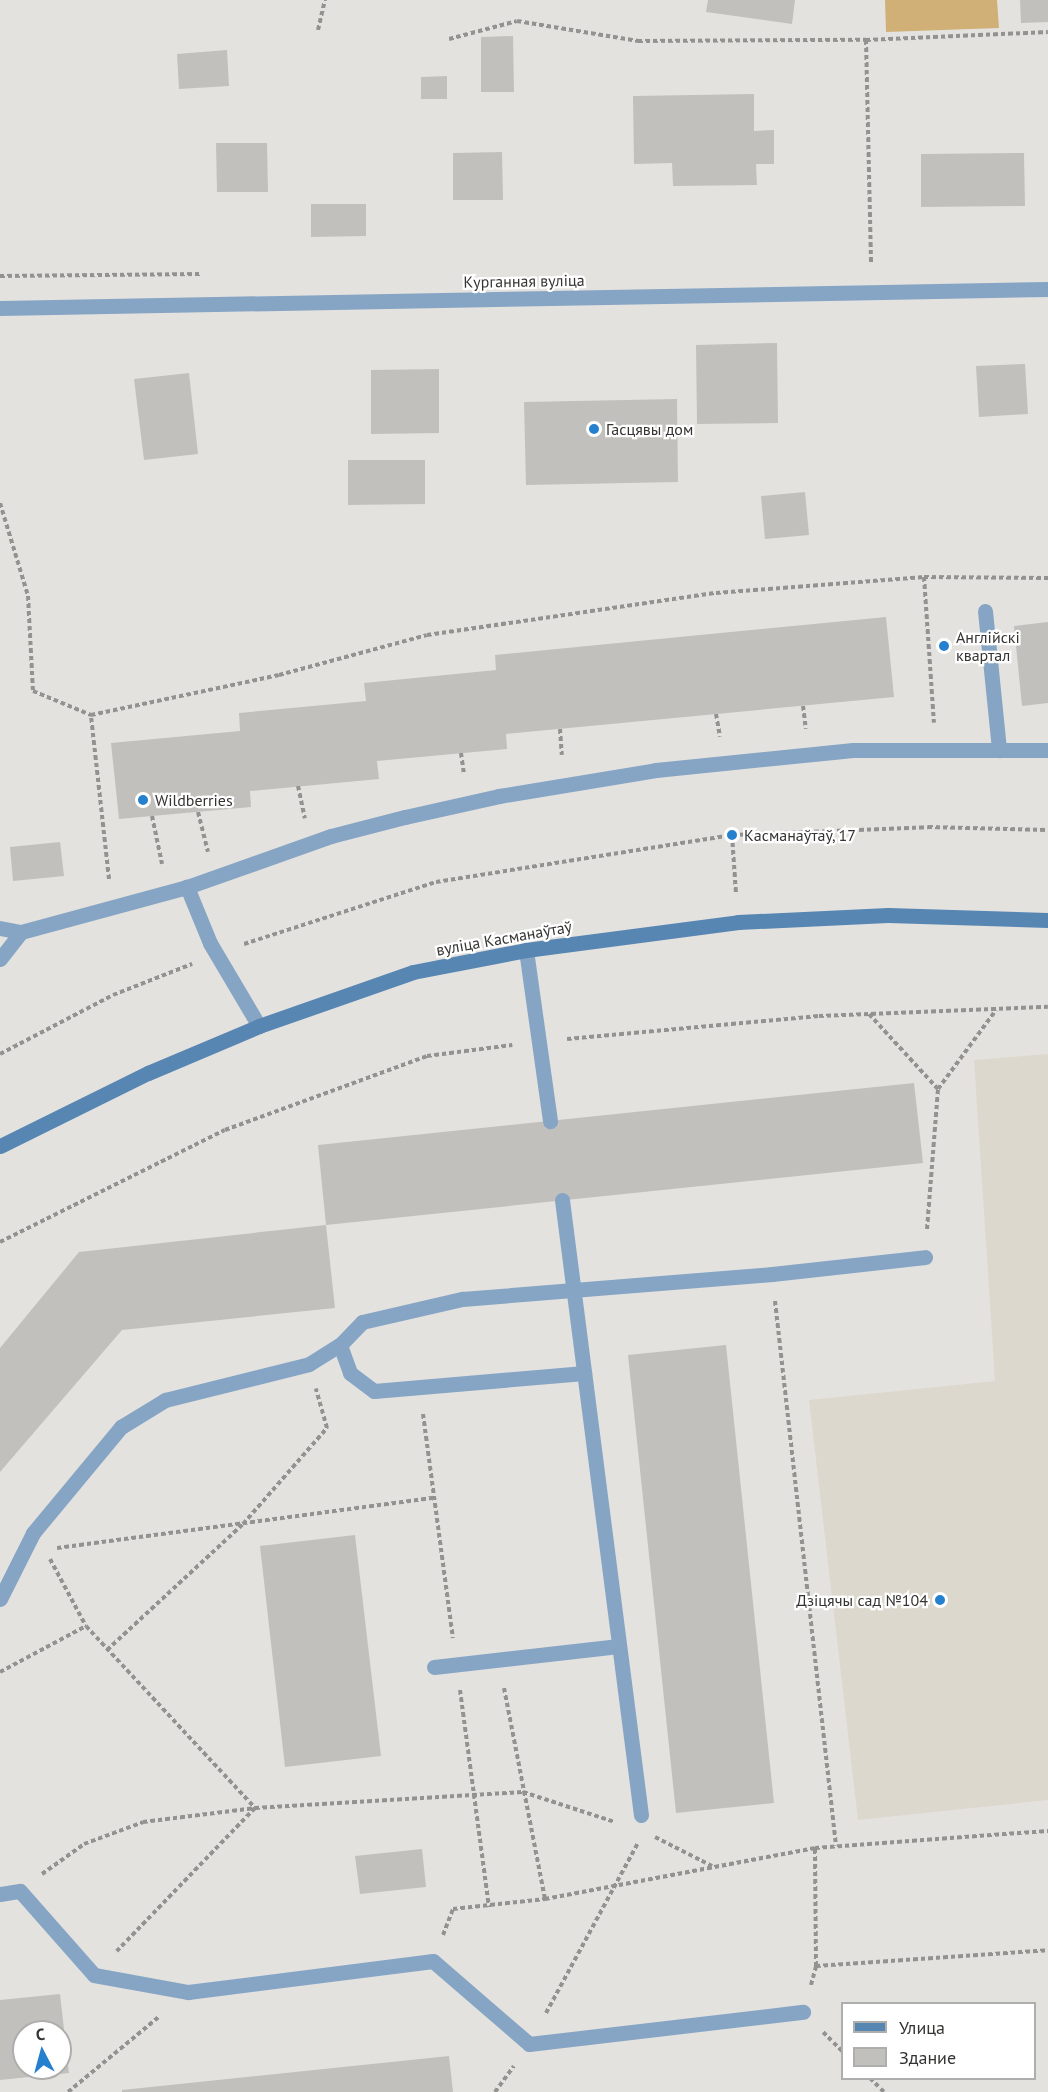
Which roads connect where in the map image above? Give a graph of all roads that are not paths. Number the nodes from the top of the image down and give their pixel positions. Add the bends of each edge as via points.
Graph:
1 (1048, 289) edge
2 (0, 308) edge
3 (985, 611) dead end
4 (999, 750) junction
5 (1048, 750) edge
6 (187, 887) junction
7 (1048, 920) edge
8 (0, 928) edge
9 (21, 932) junction
10 (526, 950) junction
11 (0, 960) edge
12 (259, 1026) junction
13 (550, 1121) dead end
14 (0, 1146) edge
15 (562, 1200) dead end
16 (924, 1257) road end
17 (573, 1290) junction
18 (340, 1345) junction
19 (584, 1373) junction
20 (0, 1599) edge
21 (619, 1646) junction
22 (434, 1667) dead end
23 (641, 1815) road end
24 (0, 1894) edge
25 (803, 2012) road end

1 - 2 street, Курганная вуліца
3 - 4 street
4 - 5 street
4 - 6 street via 853,750 656,770 499,796 331,836
6 - 9 street
6 - 12 street via 217,954
7 - 10 street, вуліца Касманаўтаў via 888,915 738,922
8 - 9 street
9 - 11 street
10 - 12 street, вуліца Касманаўтаў via 413,972
10 - 13 street
12 - 14 street, вуліца Касманаўтаў via 148,1073
15 - 17 street
16 - 17 street
17 - 18 street via 462,1299 362,1322
17 - 19 street
18 - 19 street via 350,1373 374,1391
18 - 20 street via 309,1364 165,1400 121,1427 33,1533
19 - 21 street
21 - 22 street
21 - 23 street
24 - 25 street via 20,1891 94,1975 188,1992 433,1961 529,2044

